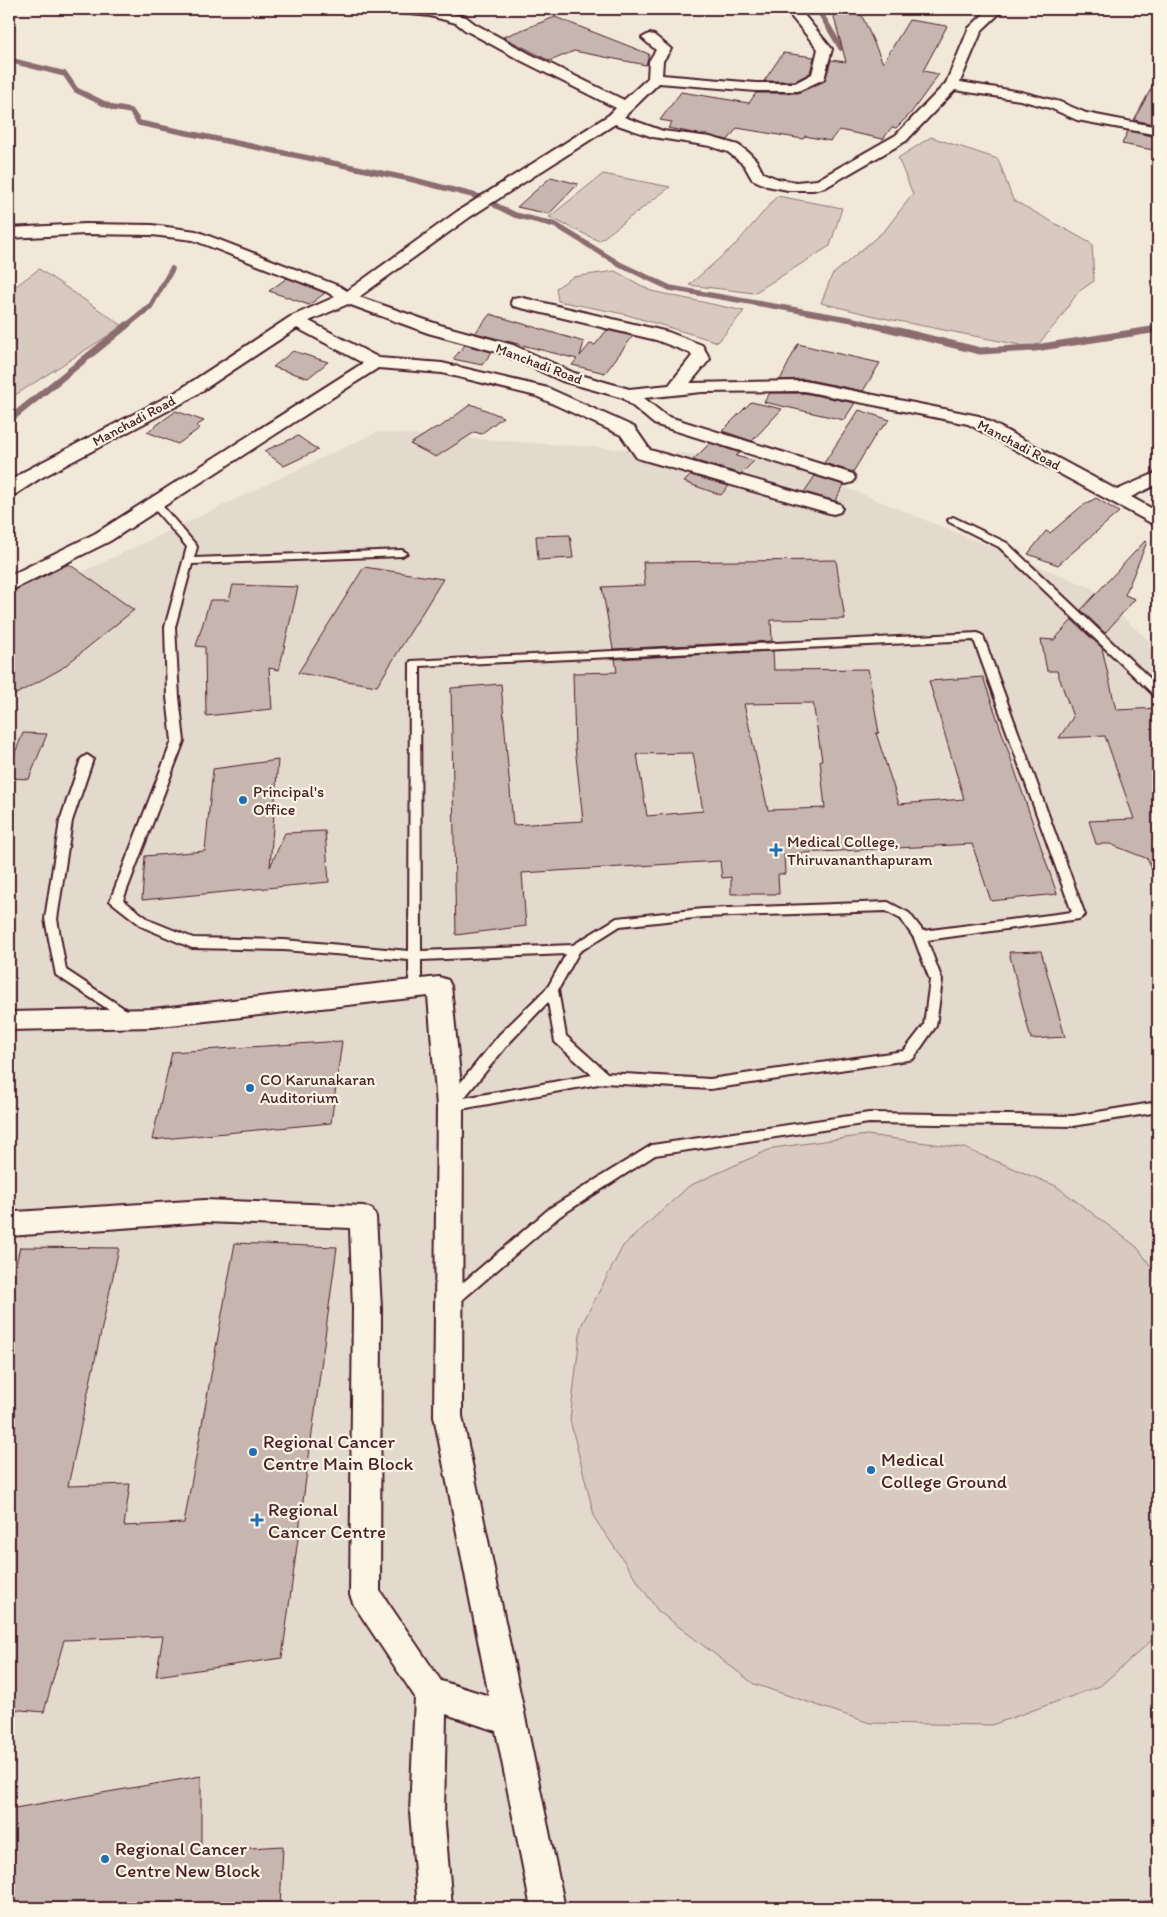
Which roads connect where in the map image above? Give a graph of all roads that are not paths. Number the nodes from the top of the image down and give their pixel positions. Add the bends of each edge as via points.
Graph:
1 (400, 9) edge
2 (792, 9) edge
3 (997, 9) edge
4 (827, 29) dead end
5 (649, 38) dead end
6 (824, 52) junction
7 (655, 80) junction
8 (952, 85) junction
9 (626, 106) junction
10 (614, 118) junction
11 (1158, 131) edge
12 (9, 233) edge
13 (347, 298) junction
14 (519, 302) dead end
15 (296, 321) junction
16 (375, 363) junction
17 (675, 389) junction
18 (629, 394) junction
19 (1158, 477) edge
20 (846, 478) dead end
21 (9, 490) edge
22 (1117, 497) junction
23 (155, 504) junction
24 (833, 508) dead end
25 (1158, 519) edge
26 (953, 520) dead end
27 (402, 553) dead end
28 (189, 561) junction
29 (9, 584) edge
30 (1158, 692) edge
31 (87, 759) dead end
32 (920, 936) junction
33 (575, 949) junction
34 (415, 956) junction
35 (416, 989) junction
36 (552, 990) junction
37 (129, 1018) junction
38 (9, 1021) edge
39 (604, 1078) junction
40 (450, 1106) junction
41 (1158, 1107) edge
42 (9, 1224) edge
43 (448, 1303) junction
44 (431, 1693) junction
45 (509, 1719) junction
46 (435, 1908) edge
47 (548, 1908) edge

1 - 9 street via 431,12 461,20 525,57
2 - 6 street via 825,49
3 - 8 street via 976,28
4 - 6 street via 832,36
5 - 7 street via 664,49 656,61
6 - 7 street via 819,76 798,87
7 - 9 street
8 - 10 street via 901,138 821,184 808,186 776,185 766,181 757,176 745,156 723,144 672,137
8 - 11 street via 1021,96 1082,117
9 - 10 street
10 - 13 street via 464,214
12 - 13 street via 152,230 196,236 334,289
13 - 15 street, Manchadi Road
13 - 18 street, Manchadi Road via 434,329 507,349 568,377
14 - 17 street via 662,336 696,349 701,359
15 - 16 street
15 - 21 street, Manchadi Road via 182,396
16 - 23 street
16 - 24 street via 442,368 542,392 628,431 643,454
17 - 18 street, Manchadi Road
17 - 22 street, Manchadi Road via 804,386 973,420
18 - 20 street via 660,420
19 - 22 street
22 - 25 street, Manchadi Road
23 - 28 lane via 192,547
23 - 29 street via 103,537
26 - 30 lane via 1002,545
27 - 28 lane
28 - 34 lane via 170,627 172,697 178,741 116,901 147,924 192,943
31 - 37 lane via 66,821 52,919 60,972
32 - 33 lane via 905,916 888,906 826,907 703,912 617,922
32 - 34 lane via 1079,915 978,636 415,663
32 - 39 lane via 936,980 930,1026 908,1054 710,1084
33 - 34 lane
33 - 36 lane
34 - 35 lane
35 - 37 street
35 - 40 street via 438,986
36 - 39 lane via 560,1038
36 - 40 lane via 504,1039
37 - 38 street
39 - 40 lane
40 - 43 street
41 - 43 lane via 1072,1121 869,1118 652,1150 555,1212
42 - 44 street via 205,1211 363,1217 367,1308 365,1595
43 - 45 street via 448,1416
44 - 45 street
44 - 46 street via 427,1812
45 - 47 street

